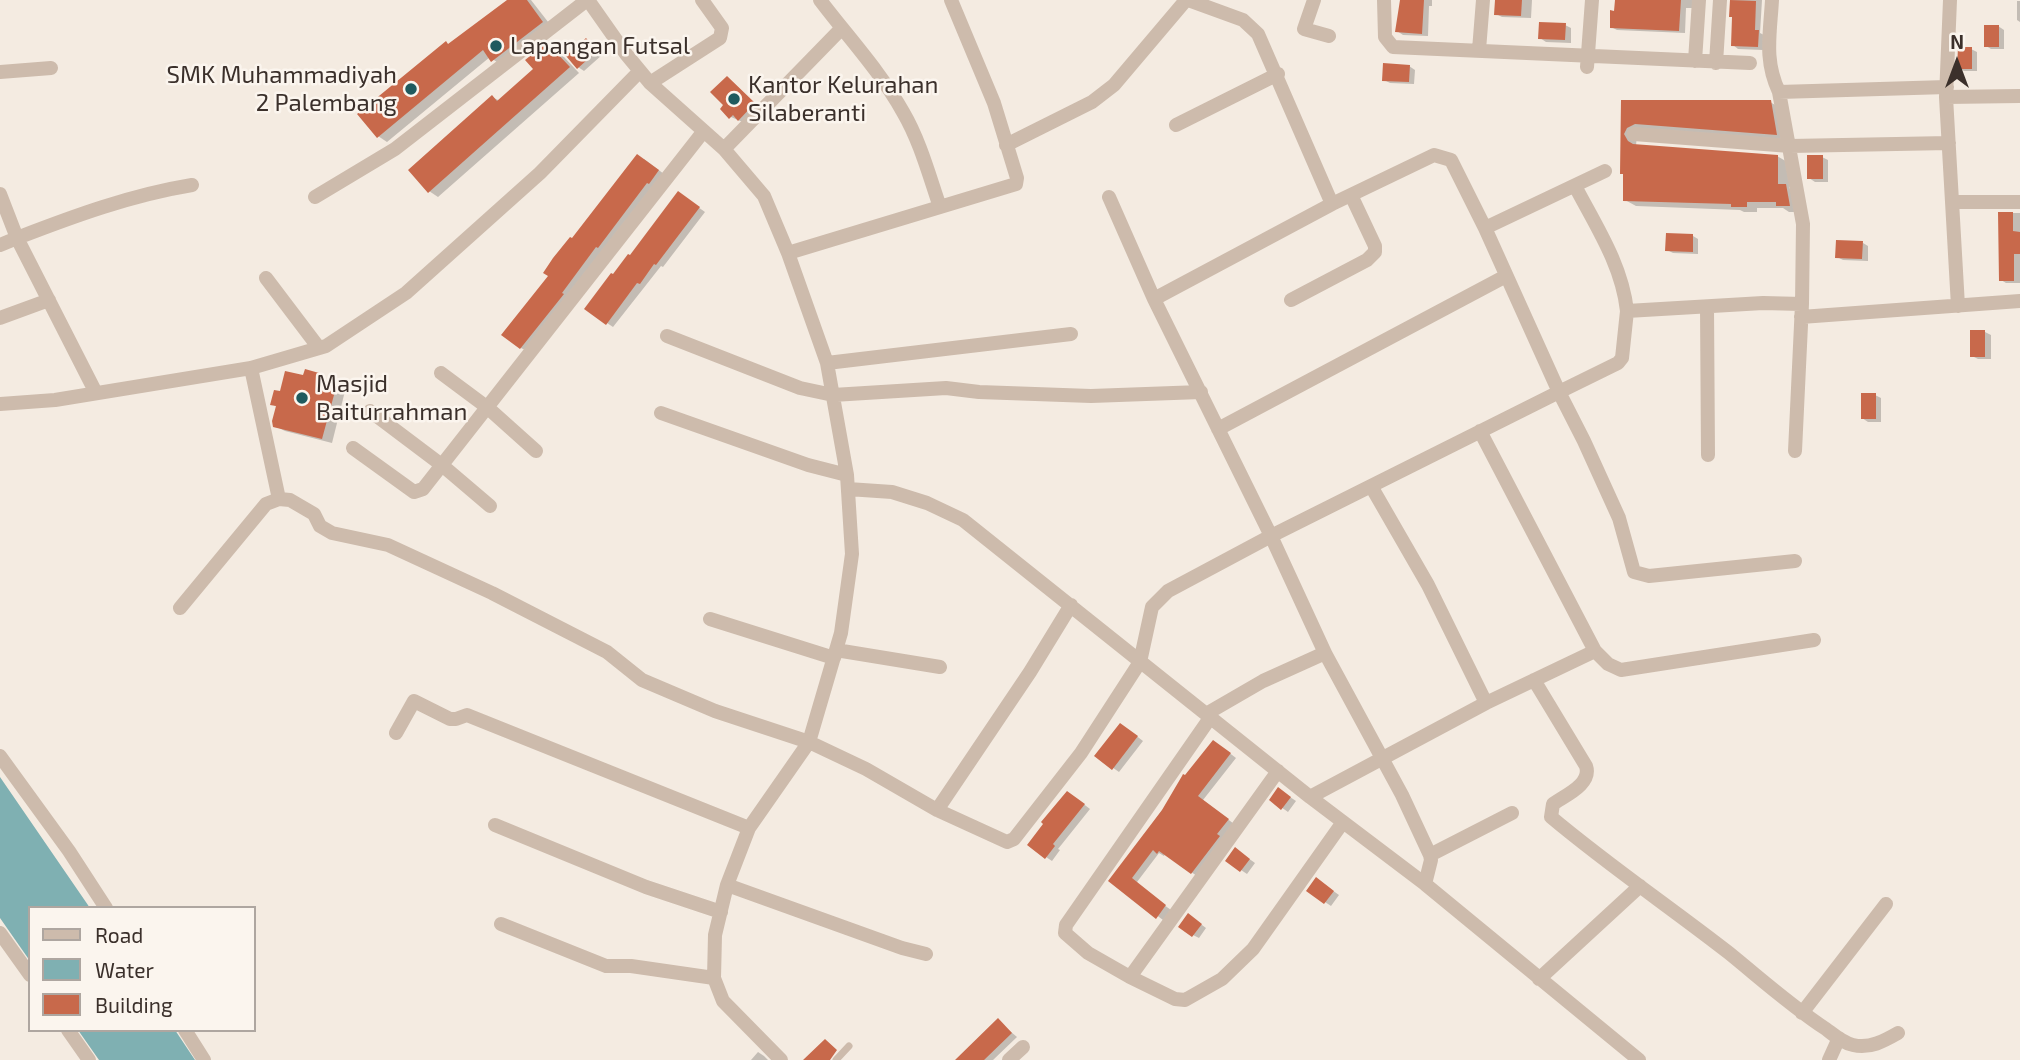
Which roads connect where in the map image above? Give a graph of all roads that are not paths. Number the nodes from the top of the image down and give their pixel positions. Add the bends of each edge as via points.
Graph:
1 (588, 0) edge
2 (702, 0) edge
3 (820, 0) edge
4 (1187, 0) edge
5 (1314, 0) edge
6 (1384, 0) edge
7 (1483, 0) edge
8 (1592, 0) edge
9 (1699, 0) edge
10 (1720, 0) edge
11 (1772, 0) edge
12 (1950, 0) edge
13 (954, 1) edge
14 (841, 29) junction
15 (1329, 36) dead end
16 (1479, 50) junction
17 (1695, 61) junction
18 (1588, 62) junction
19 (1716, 63) junction
20 (1750, 63) dead end
21 (51, 68) dead end
22 (640, 71) junction
23 (0, 72) edge
24 (1278, 74) junction
25 (650, 83) junction
26 (1779, 92) junction
27 (1947, 92) junction
28 (2020, 96) edge
29 (1176, 125) dead end
30 (703, 132) junction
31 (1634, 134) dead end
32 (1949, 143) junction
33 (1006, 145) junction
34 (1790, 146) junction
35 (724, 149) junction
36 (1605, 171) dead end
37 (192, 185) dead end
38 (1575, 186) junction
39 (0, 194) edge
40 (1350, 195) junction
41 (315, 197) dead end
42 (1109, 197) dead end
43 (1952, 202) junction
44 (2020, 202) edge
45 (1332, 204) junction
46 (940, 207) junction
47 (1485, 228) junction
48 (17, 239) junction
49 (0, 245) edge
50 (788, 253) junction
51 (1506, 276) junction
52 (266, 278) dead end
53 (1154, 299) junction
54 (48, 300) junction
55 (1291, 300) dead end
56 (2020, 301) edge
57 (1958, 306) junction
58 (1707, 307) junction
59 (1802, 310) junction
60 (1627, 311) junction
61 (0, 318) edge
62 (1071, 334) dead end
63 (667, 336) dead end
64 (319, 348) junction
65 (827, 363) junction
66 (251, 368) junction
67 (441, 373) dead end
68 (1201, 392) junction
69 (1559, 392) junction
70 (96, 393) junction
71 (833, 395) junction
72 (0, 404) edge
73 (488, 408) junction
74 (370, 411) dead end
75 (661, 414) dead end
76 (1218, 429) junction
77 (1480, 431) junction
78 (353, 448) dead end
79 (536, 451) dead end
80 (1795, 451) dead end
81 (1708, 455) dead end
82 (443, 466) junction
83 (847, 482) junction
84 (1371, 486) junction
85 (279, 499) junction
86 (490, 506) dead end
87 (1271, 536) junction
88 (1795, 561) dead end
89 (1071, 605) junction
90 (180, 608) dead end
91 (710, 619) dead end
92 (1814, 639) dead end
93 (1595, 651) junction
94 (1325, 653) junction
95 (835, 654) junction
96 (1140, 662) junction
97 (940, 667) dead end
98 (1534, 680) junction
99 (1486, 703) junction
100 (1208, 716) junction
101 (396, 733) dead end
102 (809, 742) junction
103 (0, 756) edge
104 (1382, 758) junction
105 (1278, 771) junction
106 (1310, 797) junction
107 (937, 810) junction
108 (1511, 813) dead end
109 (1343, 822) junction
110 (495, 825) dead end
111 (749, 828) junction
112 (1430, 855) junction
113 (1424, 884) junction
114 (727, 885) junction
115 (1640, 886) junction
116 (1886, 904) dead end
117 (105, 906) edge
118 (721, 912) junction
119 (501, 924) dead end
120 (0, 933) edge
121 (926, 954) dead end
122 (28, 972) edge
123 (1130, 977) junction
124 (714, 978) junction
125 (1539, 979) junction
126 (1802, 1013) junction
127 (69, 1032) edge
128 (186, 1032) edge
129 (1898, 1033) dead end
130 (1839, 1038) junction
131 (849, 1046) dead end
132 (1023, 1047) dead end
133 (89, 1060) edge
134 (204, 1060) edge
135 (781, 1060) edge
136 (836, 1060) edge
137 (1009, 1060) edge
138 (1639, 1060) edge
139 (1829, 1060) edge

1 - 22 street
1 - 41 street via 395,149
2 - 25 street via 722,28 720,38
3 - 14 street
4 - 24 street via 1252,26
4 - 33 street via 1114,85 1092,102
5 - 15 street via 1304,29
6 - 16 street via 1385,37 1393,47
7 - 16 street
8 - 18 street
9 - 17 street
10 - 19 street
11 - 26 street via 1769,63
12 - 27 street
13 - 33 street
14 - 35 street
14 - 46 street via 903,112 922,150
16 - 18 street
17 - 18 street
17 - 19 street
19 - 20 street
21 - 23 street
22 - 25 street
22 - 64 street via 540,173 406,293
24 - 29 street
24 - 45 street
25 - 30 street
26 - 27 street
26 - 34 street
27 - 28 street
27 - 32 street
30 - 35 street
30 - 73 street
31 - 34 street
32 - 34 street
32 - 43 street
33 - 46 street via 1016,184
34 - 59 street via 1803,224
35 - 50 street via 764,197
36 - 38 street
37 - 48 street via 138,195
38 - 47 street
38 - 60 street via 1614,260
39 - 48 street
40 - 45 street
40 - 47 street via 1440,155 1455,165
40 - 55 street via 1376,246 1373,256
42 - 53 street
43 - 44 street
43 - 57 street
45 - 53 street
46 - 50 street
47 - 51 street
48 - 49 street
48 - 54 street
50 - 65 street
51 - 69 street
51 - 76 street
52 - 64 street
53 - 68 street
54 - 61 street
54 - 70 street
56 - 57 street
57 - 59 street
58 - 59 street via 1770,303
58 - 60 street
58 - 81 street
59 - 80 street
60 - 69 street via 1618,363
62 - 65 street
63 - 71 street via 800,388
64 - 66 street
65 - 71 street
66 - 70 street
66 - 85 street
67 - 73 street
68 - 71 street via 1091,396 946,388
68 - 76 street
69 - 77 street
69 - 88 street via 1619,518 1634,572 1649,576
70 - 72 street
71 - 83 street
73 - 79 street
73 - 82 street
74 - 82 street
75 - 83 street
76 - 87 street
77 - 84 street
77 - 93 street
78 - 82 street via 414,492 423,489
82 - 86 street
83 - 89 street via 927,503 963,520
83 - 95 street via 852,554
84 - 87 street
84 - 99 street via 1428,585
85 - 90 street via 266,504 252,519
85 - 102 street via 314,514 320,526 332,533 388,545 513,604 607,652 642,680
87 - 94 street
87 - 96 street via 1158,599 1148,620
89 - 96 street
89 - 107 street
91 - 95 street
92 - 93 street via 1621,670
93 - 98 street
94 - 100 street via 1263,681
94 - 104 street
95 - 97 street
95 - 102 street
96 - 100 street
96 - 107 street via 1081,753 1014,839 1007,842
98 - 99 street
98 - 115 street via 1588,773 1586,781 1553,804 1551,817
99 - 104 street
100 - 105 street
100 - 123 street via 1066,925 1066,933 1088,953
101 - 111 street via 414,701 450,719 467,715
102 - 107 street
102 - 111 street
103 - 117 street
104 - 106 street
104 - 112 street
105 - 106 street
105 - 123 street
106 - 109 street
108 - 112 street
109 - 113 street
109 - 123 street via 1252,949 1223,979 1185,1000
110 - 118 street via 646,887
111 - 114 street
112 - 113 street
113 - 125 street
114 - 118 street
114 - 121 street
115 - 125 street
115 - 126 street
116 - 126 street
118 - 124 street
119 - 124 street via 606,966
120 - 122 street
124 - 135 street via 723,1001
125 - 138 street
126 - 130 street
127 - 133 street
128 - 134 street
129 - 130 street via 1869,1046
130 - 139 street
131 - 136 lane
132 - 137 street

